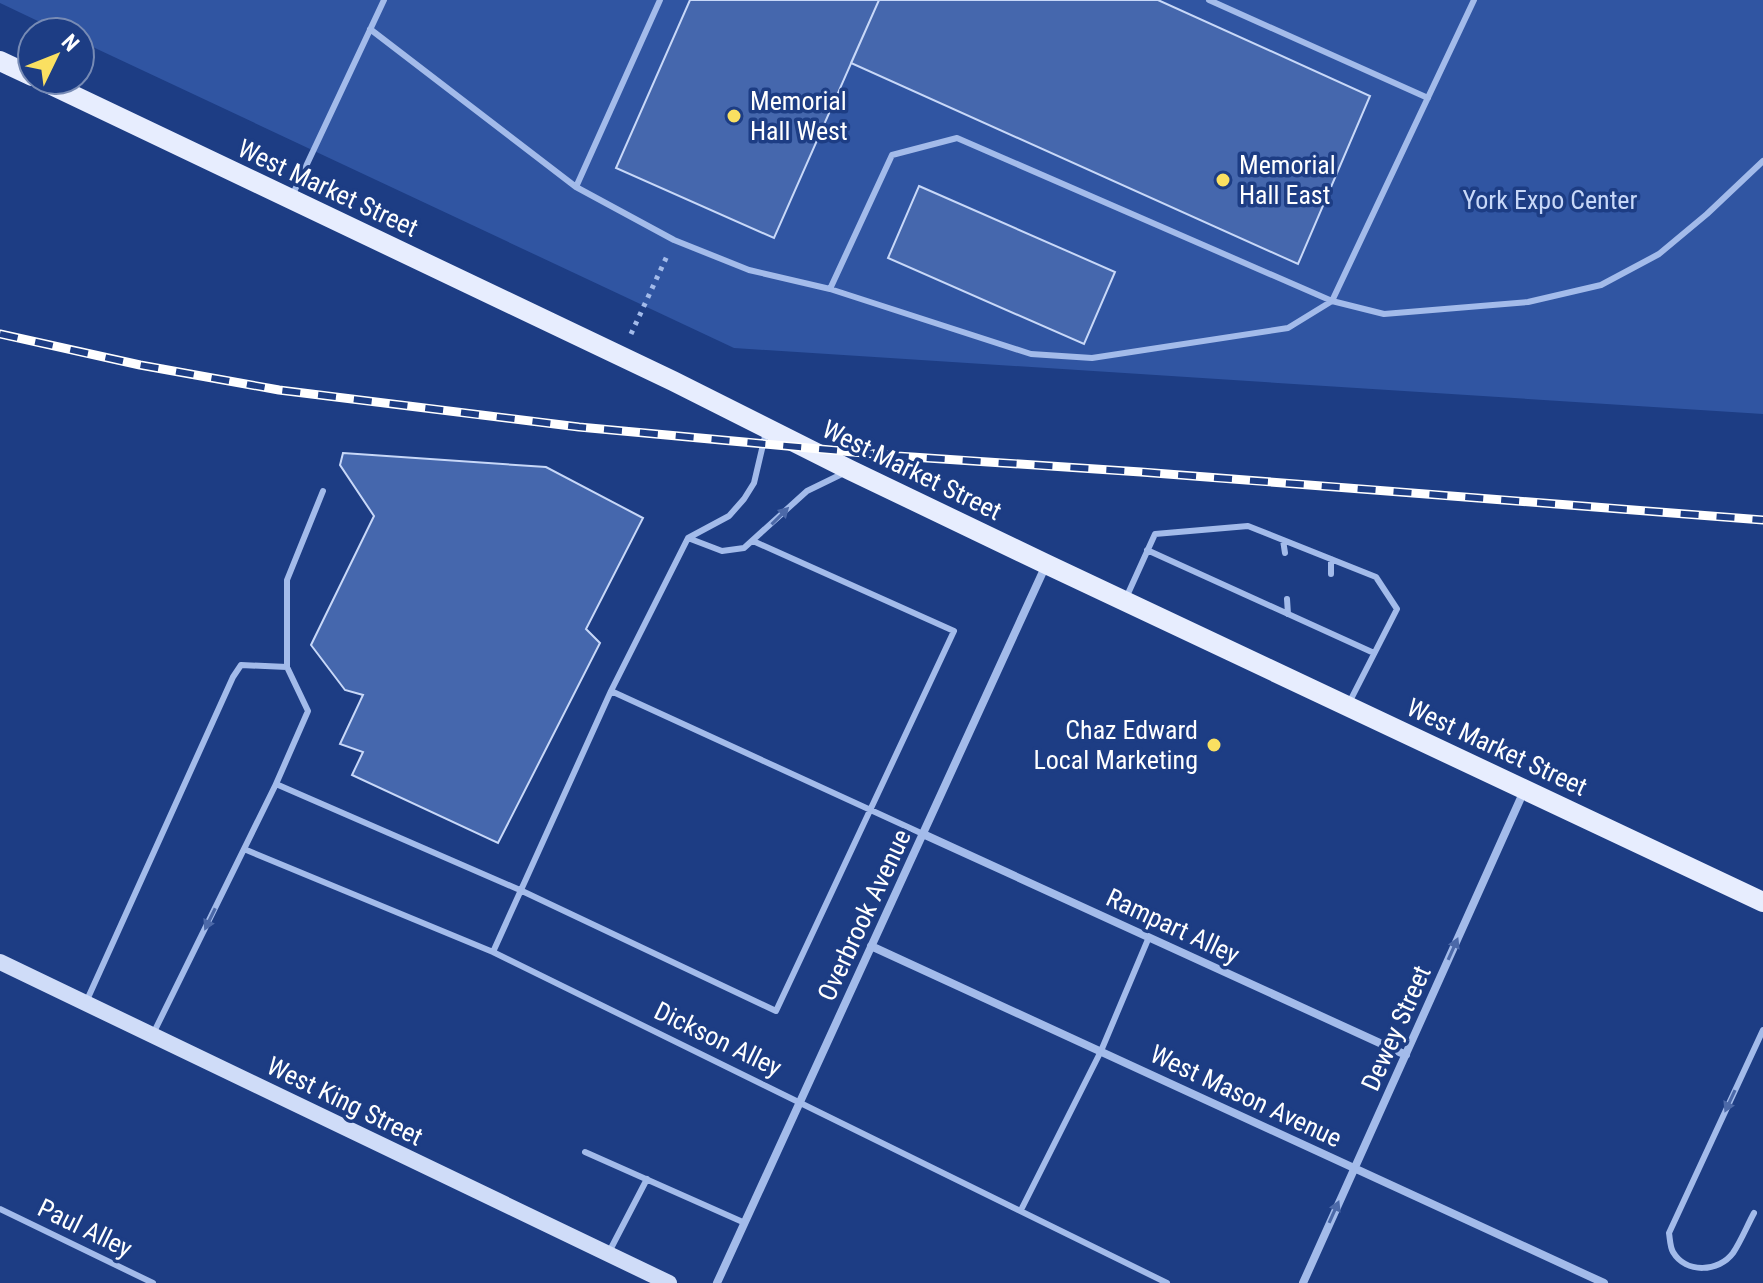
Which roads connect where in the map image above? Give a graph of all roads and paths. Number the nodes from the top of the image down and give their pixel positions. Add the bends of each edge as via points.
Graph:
1 (384, 0) edge
2 (660, 0) edge
3 (1209, 0) edge
4 (1474, 0) edge
5 (370, 29) junction
6 (74, 96) edge
7 (1428, 98) junction
8 (1763, 161) edge
9 (576, 187) junction
10 (290, 199) junction
11 (674, 240) junction
12 (830, 289) junction
13 (1332, 301) junction
14 (620, 356) junction
15 (767, 428) junction
16 (850, 470) junction
17 (323, 491) dead end
18 (688, 538) junction
19 (1283, 540) junction
20 (753, 541) junction
21 (1147, 550) junction
22 (1285, 553) dead end
23 (1331, 559) junction
24 (1046, 564) junction
25 (1331, 574) dead end
26 (1287, 599) dead end
27 (1125, 601) junction
28 (1288, 614) junction
29 (1332, 623) dead end
30 (1332, 634) junction
31 (1374, 653) junction
32 (287, 667) junction
33 (611, 691) junction
34 (1347, 706) junction
35 (276, 784) junction
36 (1525, 789) junction
37 (871, 808) junction
38 (923, 834) junction
39 (244, 849) junction
40 (520, 890) junction
41 (1763, 902) edge
42 (1149, 937) junction
43 (871, 946) junction
44 (493, 952) junction
45 (0, 962) edge
46 (86, 1003) junction
47 (1763, 1030) edge
48 (153, 1036) junction
49 (1101, 1051) junction
50 (1406, 1055) junction
51 (800, 1101) junction
52 (585, 1152) dead end
53 (1354, 1168) junction
54 (647, 1179) junction
55 (0, 1209) edge
56 (1021, 1210) junction
57 (1754, 1213) dead end
58 (745, 1223) junction
59 (608, 1254) junction
60 (153, 1283) edge
61 (669, 1283) edge
62 (717, 1283) edge
63 (1167, 1283) edge
64 (1303, 1283) edge
65 (1604, 1283) edge

1 - 5 lane
2 - 9 lane
3 - 7 lane
4 - 7 lane
5 - 9 lane
5 - 10 lane
6 - 10 main road, West Market Street
7 - 13 lane
8 - 13 lane via 1659,254 1601,285 1528,302 1384,314
9 - 11 lane
10 - 14 main road, West Market Street
11 - 12 lane via 749,270
11 - 14 path
12 - 13 lane via 1031,354 1092,358 1288,328
12 - 13 lane via 892,155 957,138
14 - 15 main road, West Market Street
15 - 16 main road, West Market Street
15 - 18 lane via 754,483 744,499 729,516
20 -> 16 lane via 807,491
16 - 24 main road, West Market Street
17 - 32 lane via 287,580
18 - 20 lane via 722,551
18 - 33 lane
19 - 21 lane via 1248,526 1155,534
19 - 22 lane
19 - 23 lane
20 - 37 lane via 954,631
21 - 27 lane
21 - 28 lane
23 - 25 lane
23 - 31 lane via 1376,577 1397,609
24 - 27 main road, West Market Street
24 - 38 street, Overbrook Avenue
26 - 28 lane
27 - 34 main road, West Market Street
28 - 30 lane
29 - 30 lane
30 - 31 lane
31 - 34 lane
32 - 35 lane via 308,711
32 - 46 lane via 241,665 233,677
33 - 37 lane
33 - 40 lane
34 - 36 main road, West Market Street
35 - 39 lane
35 - 40 lane
36 - 41 main road, West Market Street
50 -> 36 street, Dewey Street
37 - 38 lane
37 - 40 lane via 776,1011
38 - 42 street, Rampart Alley
38 - 43 street, Overbrook Avenue
39 - 44 lane, Dickson Alley
39 -> 48 lane
40 - 44 lane
42 - 49 lane
42 - 50 street, Rampart Alley
43 - 49 street, West Mason Avenue
43 - 51 street, Overbrook Avenue
44 - 51 lane, Dickson Alley
45 - 46 street, West King Street
46 - 48 street, West King Street
47 -> 57 lane via 1669,1233 1672,1251 1696,1268 1715,1267 1731,1255
48 - 59 street, West King Street
49 - 53 street, West Mason Avenue
49 - 56 lane
50 - 53 street, Dewey Street
51 - 56 lane, Dickson Alley
51 - 58 street, Overbrook Avenue
52 - 54 lane
64 -> 53 street, Dewey Street
53 - 65 street, West Mason Avenue
54 - 58 lane
54 - 59 lane
55 - 60 lane, Paul Alley
56 - 63 lane, Dickson Alley
58 - 62 street, Overbrook Avenue
59 - 61 street, West King Street

